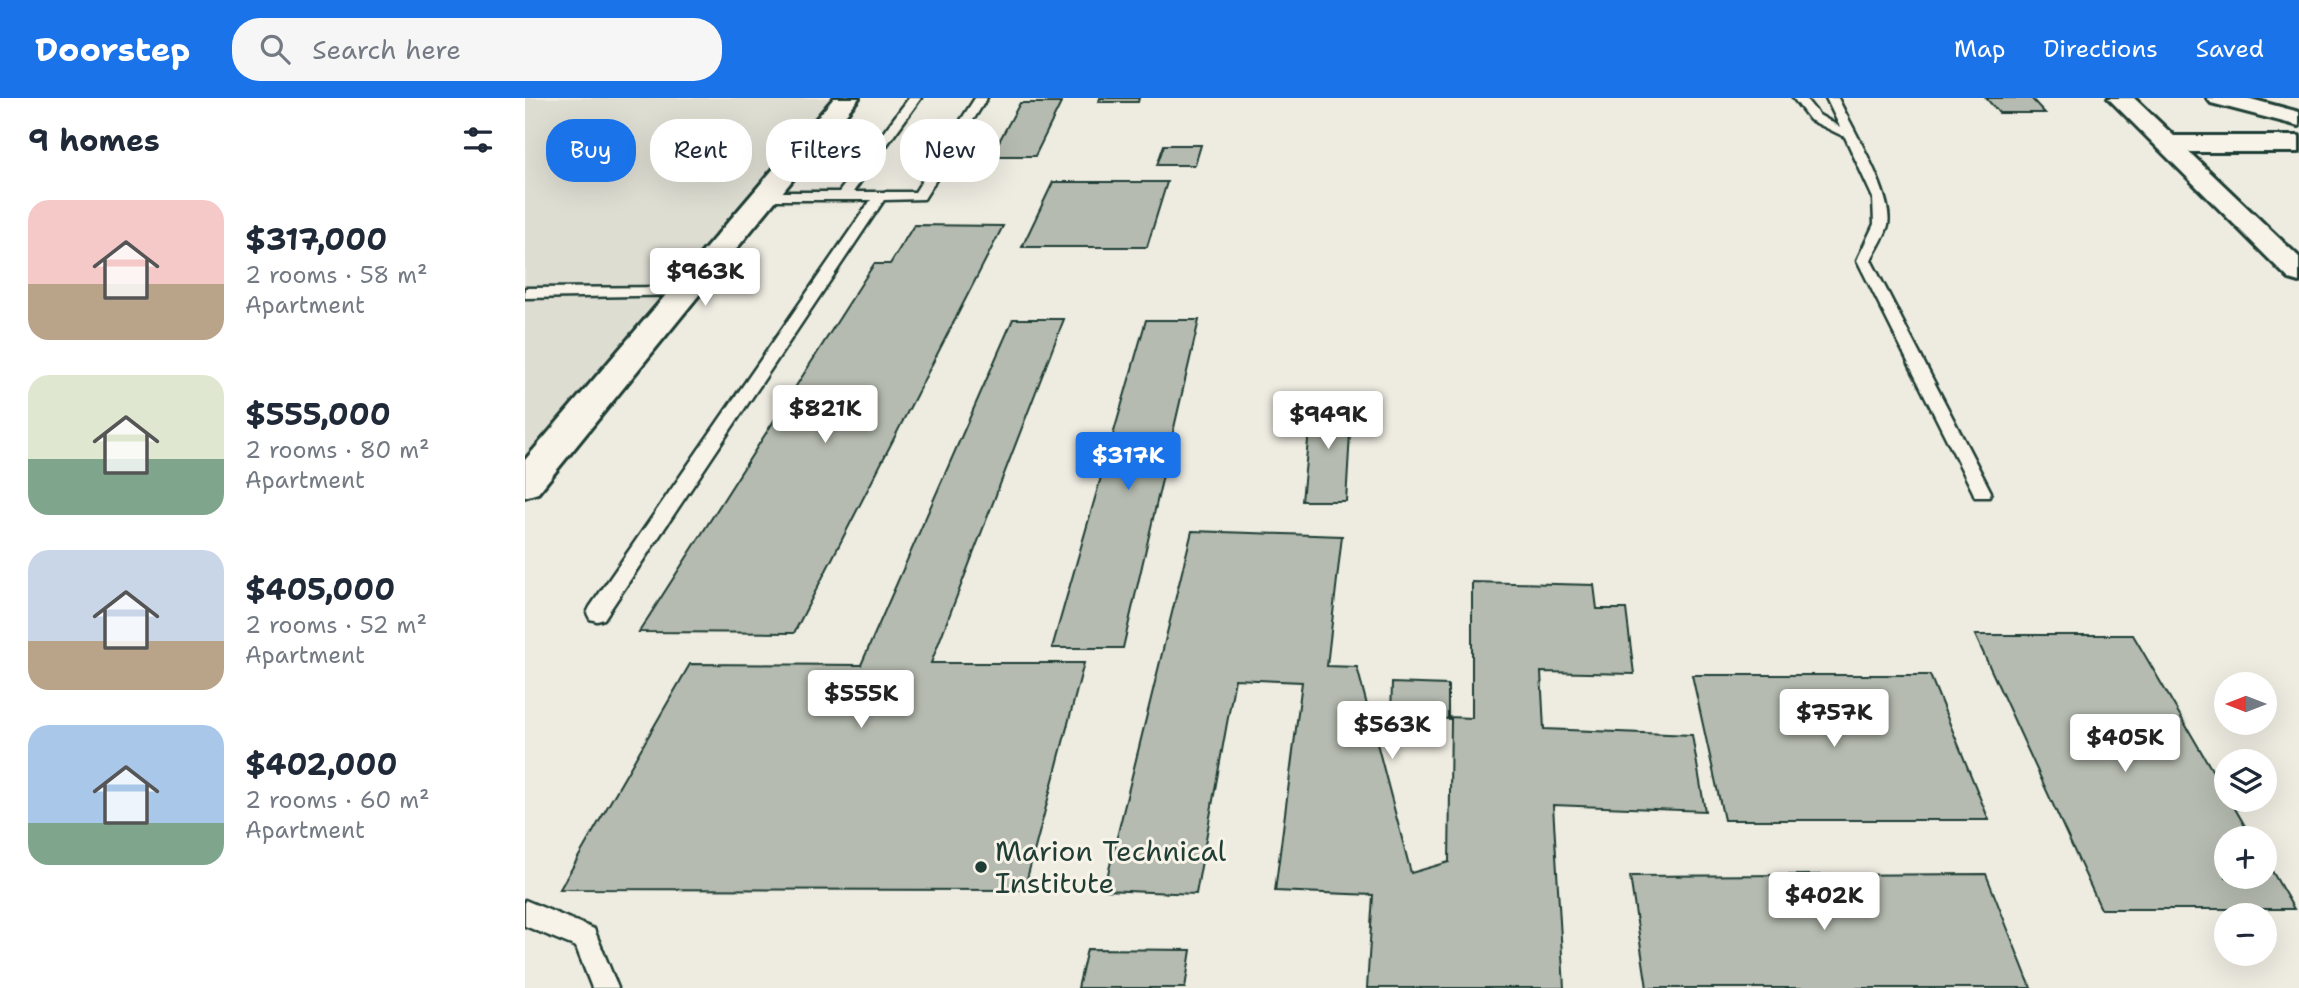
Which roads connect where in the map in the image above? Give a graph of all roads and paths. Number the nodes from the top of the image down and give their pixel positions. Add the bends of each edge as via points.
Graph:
1 (846, 98) edge
2 (915, 98) edge
3 (981, 98) edge
4 (1799, 98) edge
5 (1832, 98) edge
6 (2120, 98) edge
7 (2219, 98) edge
8 (2299, 119) edge
9 (1850, 135) junction
10 (2167, 144) junction
11 (2299, 144) edge
12 (765, 196) junction
13 (843, 196) junction
14 (880, 196) junction
15 (2299, 273) edge
16 (685, 292) junction
17 (525, 293) edge
18 (525, 484) edge
19 (1982, 492) dead end
20 (597, 613) dead end
21 (525, 913) edge
22 (605, 988) edge

1 - 12 street
2 - 13 lane
3 - 14 lane via 919,197
4 - 9 lane via 1819,124
5 - 9 lane
6 - 10 street
7 - 8 street
9 - 19 lane via 1880,198 1881,224 1864,261
10 - 11 street
10 - 15 street
12 - 13 lane
12 - 16 street
13 - 14 lane
14 - 20 lane
16 - 17 lane
16 - 18 street
21 - 22 lane via 585,939

